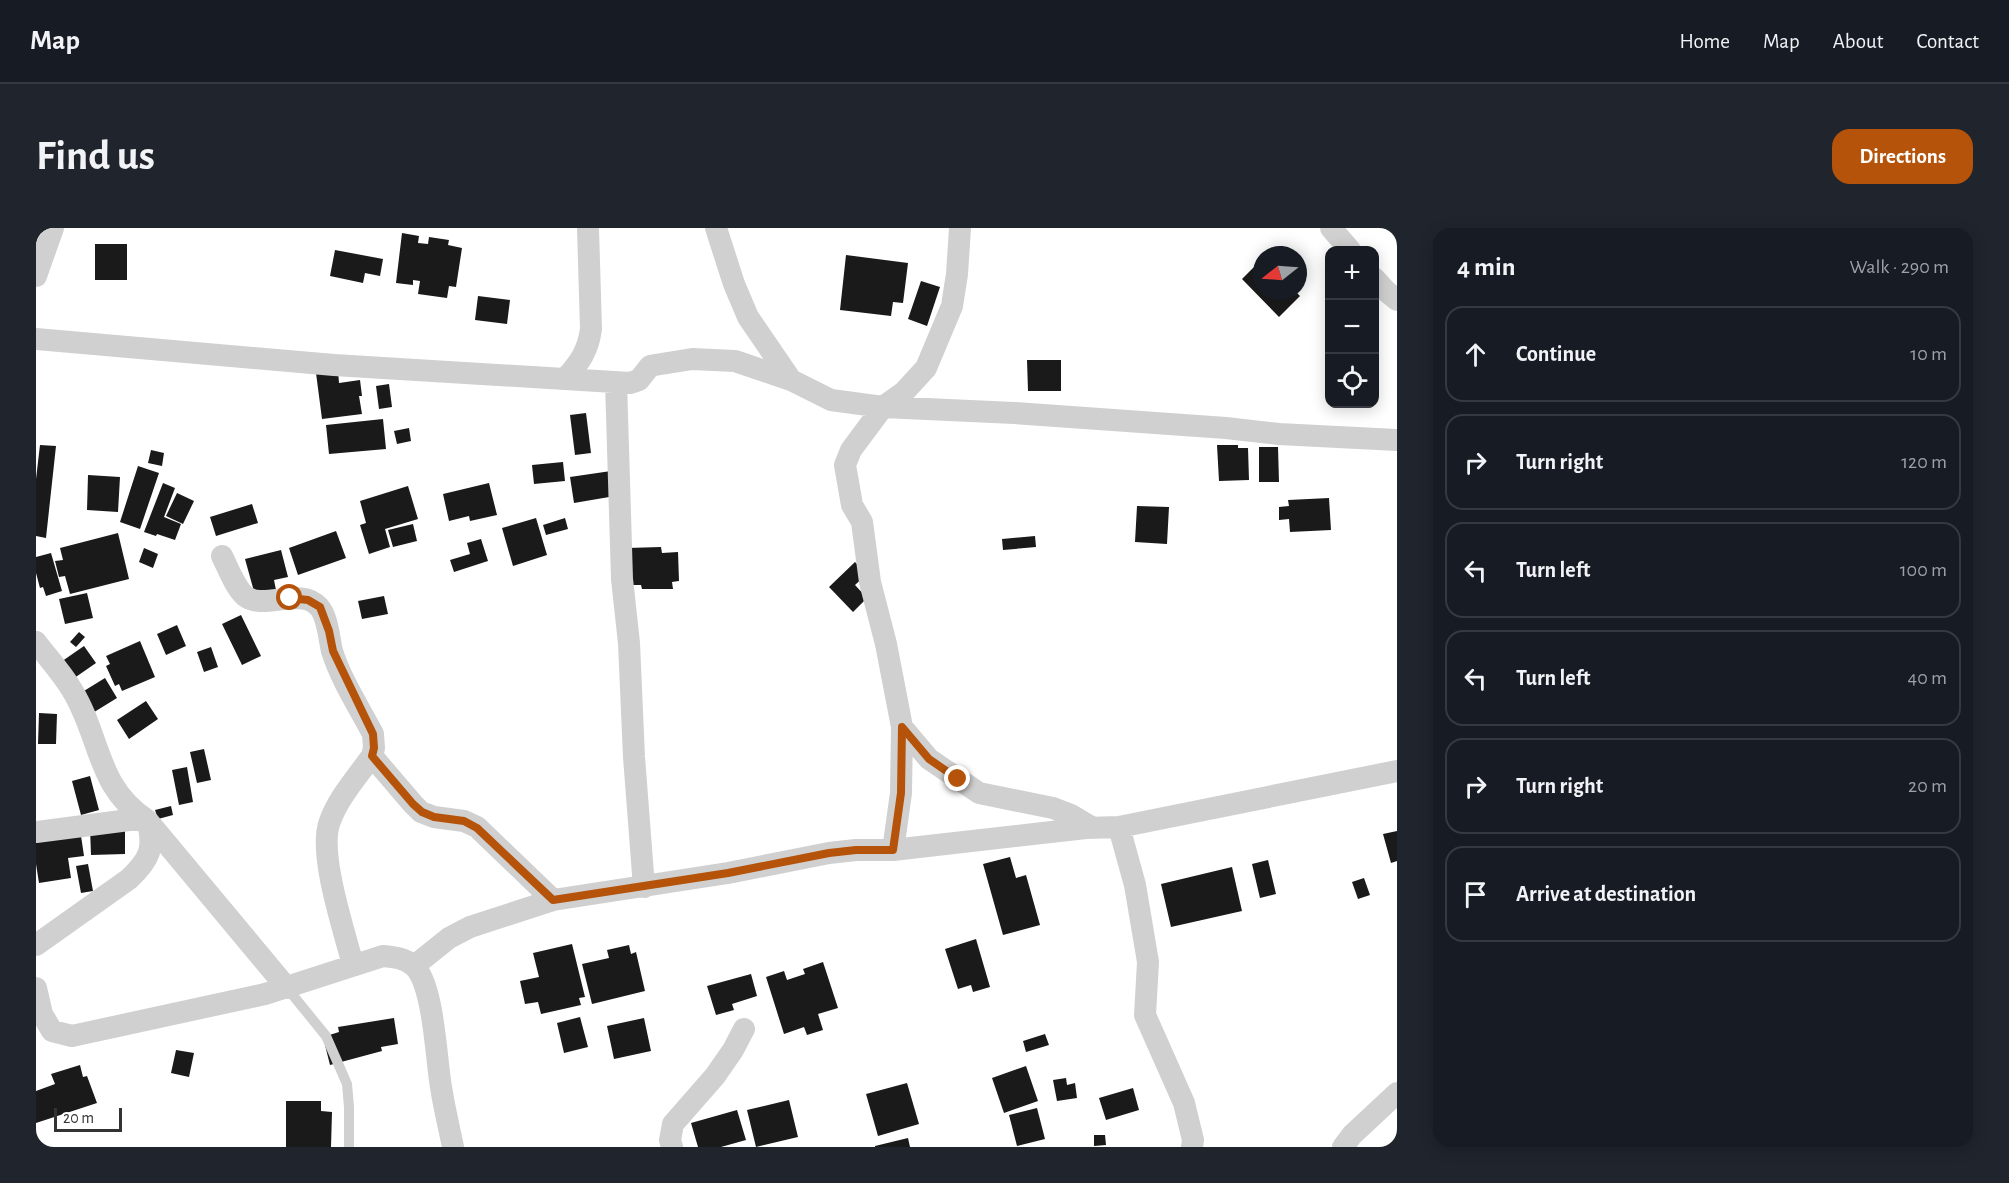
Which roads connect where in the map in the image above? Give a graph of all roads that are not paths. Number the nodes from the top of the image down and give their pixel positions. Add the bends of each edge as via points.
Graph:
1 (53, 228) edge
2 (588, 228) edge
3 (716, 228) edge
4 (960, 228) edge
5 (1331, 228) edge
6 (1347, 246) edge
7 (36, 276) edge
8 (1379, 283) edge
9 (1397, 300) edge
10 (36, 339) edge
11 (566, 378) junction
12 (791, 380) junction
13 (616, 382) junction
14 (883, 407) junction
15 (1397, 440) edge
16 (222, 556) dead end
17 (36, 642) edge
18 (902, 727) junction
19 (372, 756) junction
20 (1397, 771) edge
21 (147, 820) junction
22 (1091, 827) junction
23 (1119, 827) junction
24 (36, 832) edge
25 (893, 850) junction
26 (644, 887) junction
27 (553, 900) junction
28 (36, 945) edge
29 (353, 965) junction
30 (414, 966) junction
31 (286, 988) junction
32 (36, 994) edge
33 (744, 1029) dead end
34 (63, 1034) junction
35 (36, 1041) edge
36 (1397, 1093) edge
37 (349, 1147) edge
38 (453, 1147) edge
39 (672, 1147) edge
40 (1192, 1147) edge
41 (1343, 1147) edge

1 - 7 street
2 - 11 street via 589,346
3 - 12 street via 748,317
4 - 14 street via 952,306 941,334 926,368
5 - 6 street
8 - 9 street
10 - 11 street via 334,365
11 - 13 street
12 - 13 street via 735,361 692,359 650,366 635,382
12 - 14 street via 831,400
13 - 26 street via 622,579
14 - 15 street
14 - 18 street via 850,450 844,465 852,504 862,522 870,582
16 - 19 street via 249,599 308,600 320,607 333,651 373,734
17 - 21 street via 72,690 110,782 133,811
18 - 22 street via 929,759 979,793 1053,808
18 - 25 street via 901,793
19 - 27 street via 422,812 464,821 477,828
19 - 29 street via 336,808 326,840 327,859
20 - 23 street
21 - 24 street
21 - 28 street via 151,846 141,868
21 - 31 street
22 - 23 street
22 - 25 street
23 - 40 street via 1135,885 1148,962 1145,1014 1184,1103
25 - 26 street via 829,853
26 - 27 street
27 - 30 street via 470,927
29 - 30 street via 383,956 398,957
29 - 31 street
30 - 38 street via 429,1003
31 - 34 street via 91,1034
31 - 37 lane via 326,1036 347,1084
32 - 34 street via 52,1031
33 - 39 street via 715,1076 673,1124
34 - 35 street
36 - 41 street

